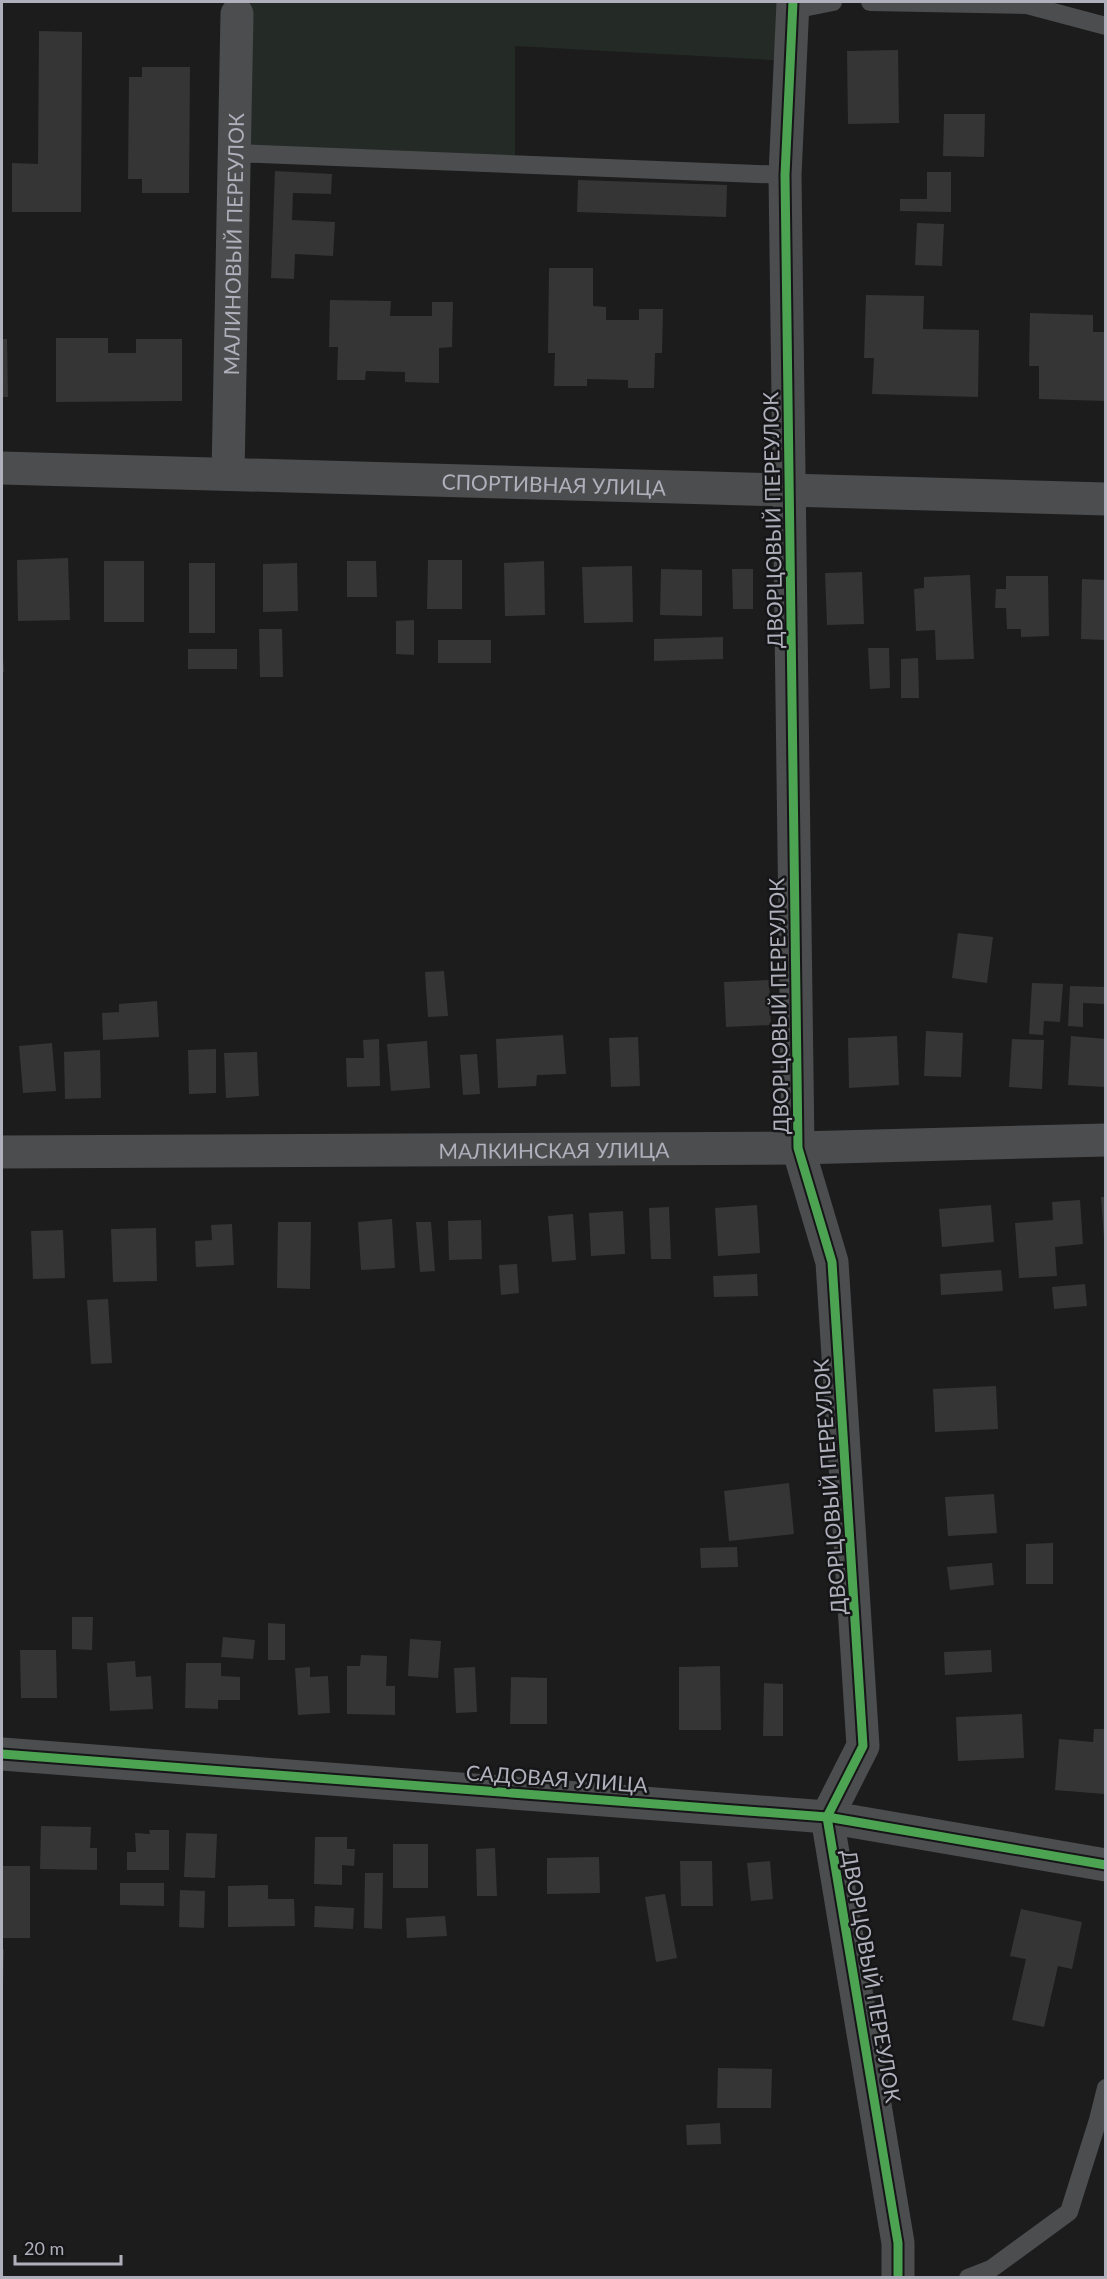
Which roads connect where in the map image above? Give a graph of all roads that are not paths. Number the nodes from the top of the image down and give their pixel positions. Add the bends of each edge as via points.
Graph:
1 (833, 2) edge
2 (870, 2) edge
3 (793, 6) edge
4 (237, 14) dead end
5 (1106, 26) edge
6 (234, 153) junction
7 (785, 175) junction
8 (2, 468) edge
9 (228, 474) junction
10 (790, 491) junction
11 (1106, 499) edge
12 (1106, 1140) edge
13 (798, 1148) junction
14 (2, 1152) edge
15 (2, 1754) edge
16 (827, 1817) junction
17 (1106, 1865) edge
18 (1106, 2088) edge
19 (898, 2277) edge
20 (968, 2277) edge

1 - 3 lane
2 - 5 lane via 1027,5
3 - 7 street, ДВОРЦОВЫЙ ПЕРЕУЛОК
4 - 6 street, МАЛИНОВЫЙ ПЕРЕУЛОК
6 - 7 lane
6 - 9 street, МАЛИНОВЫЙ ПЕРЕУЛОК
7 - 10 street, ДВОРЦОВЫЙ ПЕРЕУЛОК
8 - 9 street, СПОРТИВНАЯ УЛИЦА
9 - 10 street, СПОРТИВНАЯ УЛИЦА
10 - 11 street, СПОРТИВНАЯ УЛИЦА
10 - 13 street, ДВОРЦОВЫЙ ПЕРЕУЛОК
12 - 13 street, МАЛКИНСКАЯ УЛИЦА
13 - 14 street, МАЛКИНСКАЯ УЛИЦА
13 - 16 street, ДВОРЦОВЫЙ ПЕРЕУЛОК via 832,1262 863,1731 863,1746
15 - 16 street, САДОВАЯ УЛИЦА
16 - 17 street, САДОВАЯ УЛИЦА
16 - 19 street, ДВОРЦОВЫЙ ПЕРЕУЛОК via 898,2243
18 - 20 lane via 1069,2212 992,2269

